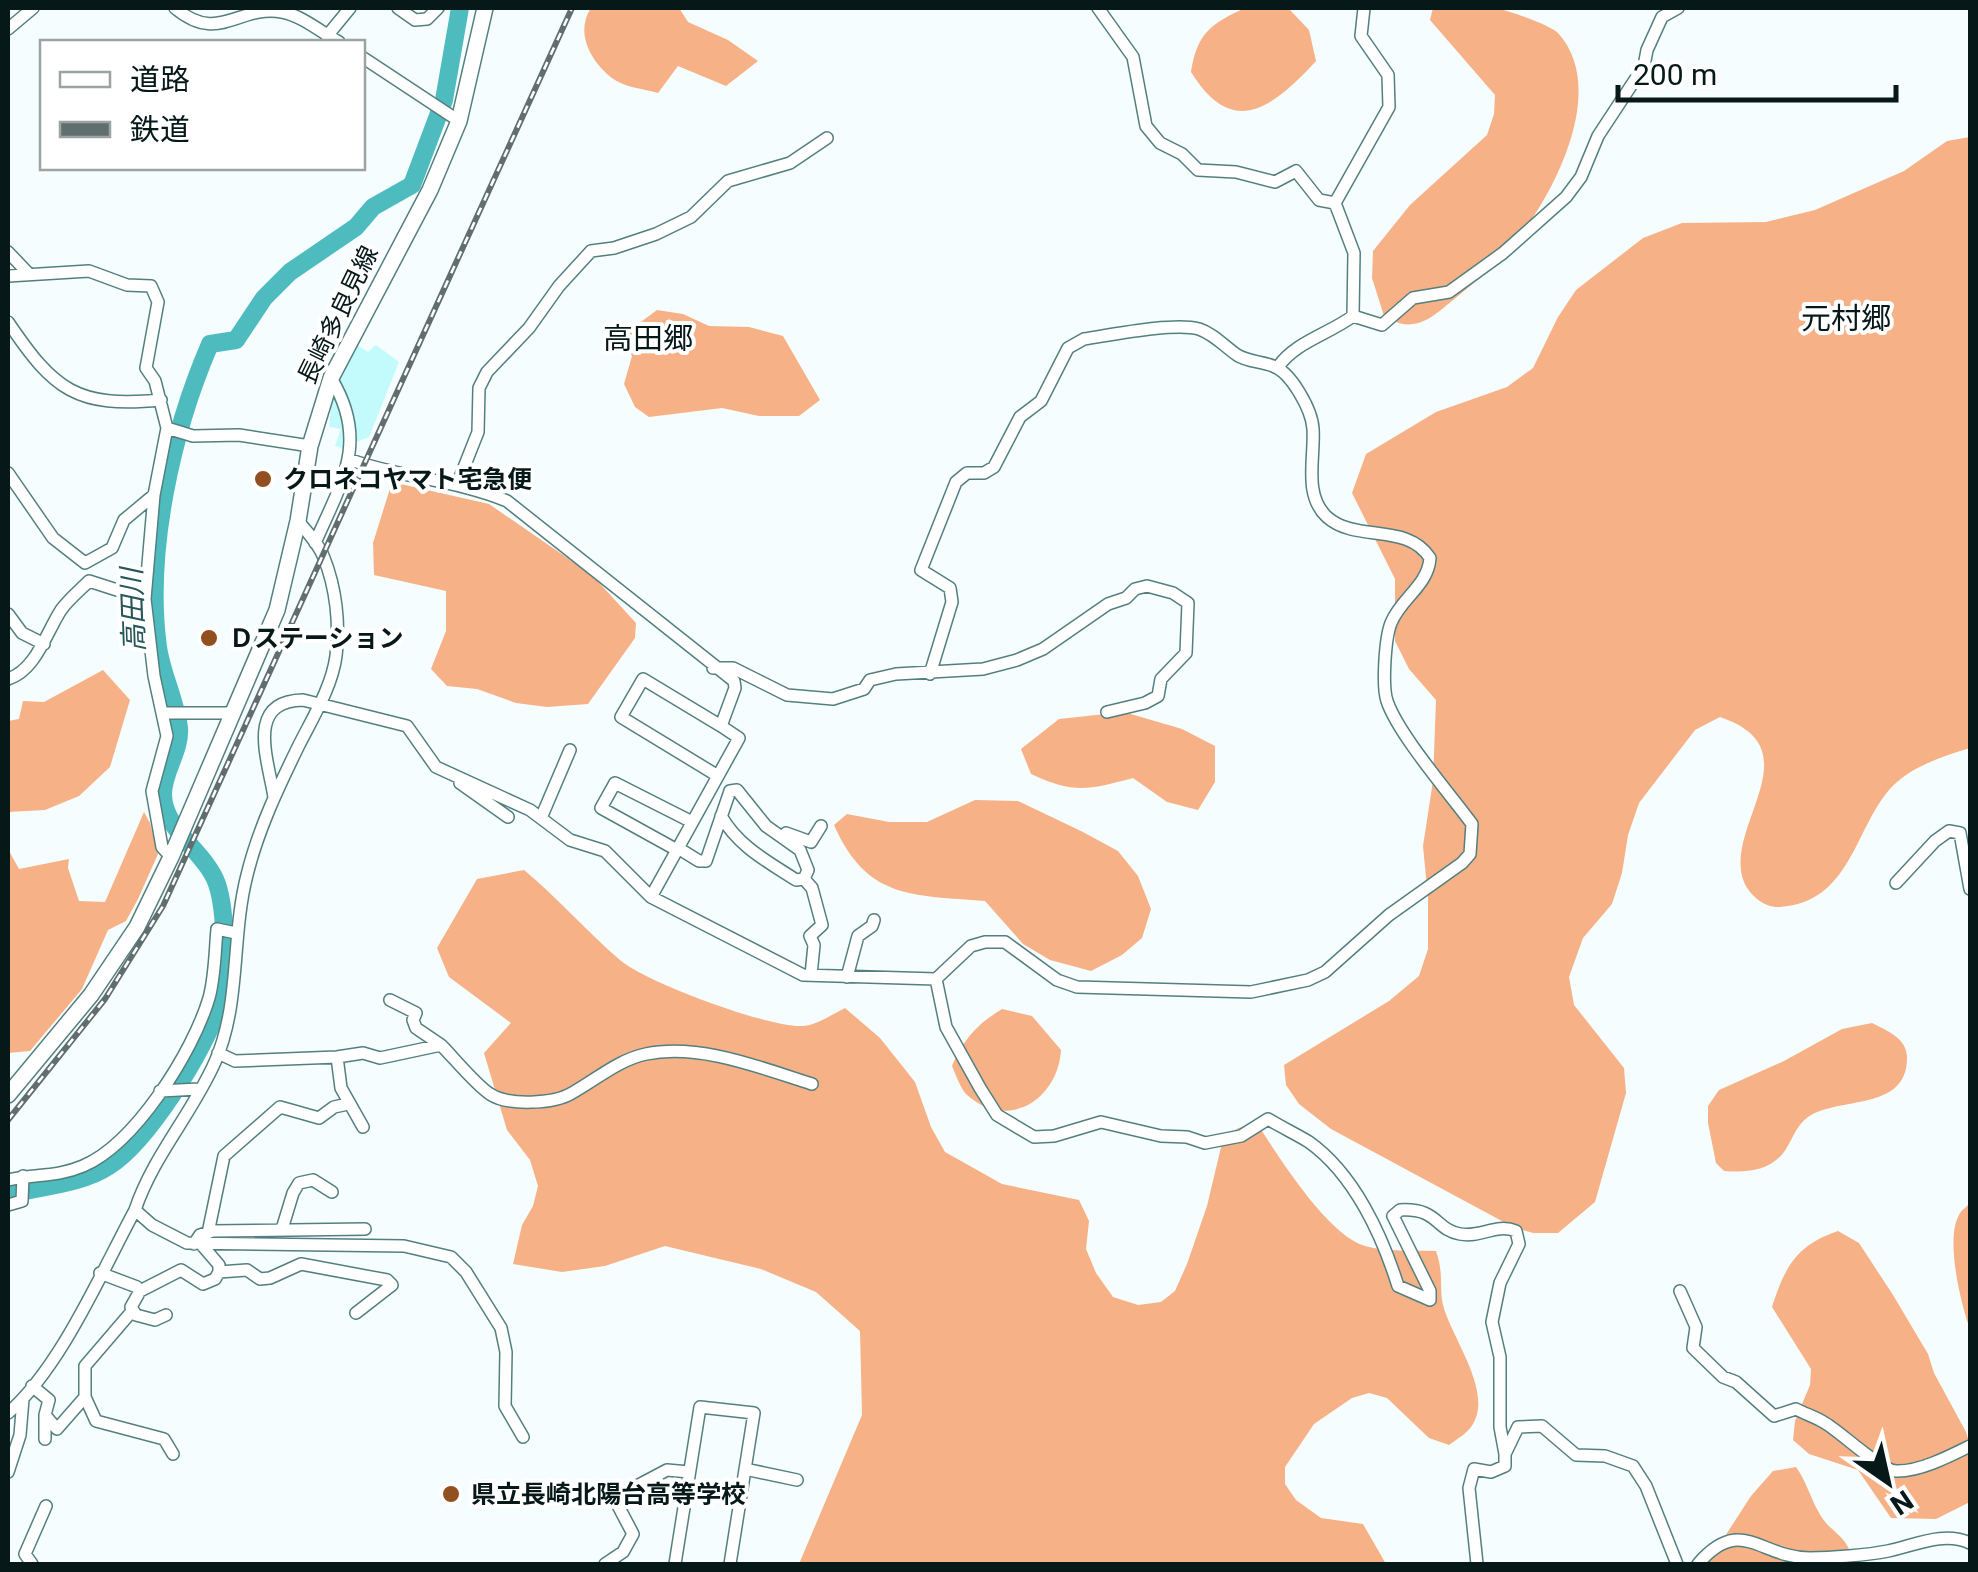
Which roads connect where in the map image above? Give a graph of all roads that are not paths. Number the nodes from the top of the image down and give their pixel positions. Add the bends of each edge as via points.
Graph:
1 (176, 8) edge
2 (350, 8) edge
3 (438, 8) edge
4 (485, 8) edge
5 (1098, 8) edge
6 (1364, 8) edge
7 (30, 9) edge
8 (398, 9) edge
9 (1672, 9) edge
10 (8, 29) edge
11 (334, 39) edge
12 (365, 59) edge
13 (454, 118) junction
14 (827, 138) dead end
15 (1335, 203) junction
16 (8, 252) edge
17 (28, 274) junction
18 (8, 276) edge
19 (1353, 316) junction
20 (8, 322) edge
21 (1278, 367) junction
22 (331, 378) junction
23 (161, 400) junction
24 (169, 429) junction
25 (310, 446) junction
26 (351, 460) junction
27 (8, 474) edge
28 (456, 485) junction
29 (154, 495) junction
30 (298, 521) junction
31 (315, 543) junction
32 (144, 599) junction
33 (8, 614) edge
34 (44, 644) junction
35 (713, 668) junction
36 (930, 674) junction
37 (8, 679) edge
38 (320, 704) junction
39 (164, 712) junction
40 (1107, 712) dead end
41 (233, 713) junction
42 (721, 726) junction
43 (570, 750) dead end
44 (718, 776) junction
45 (461, 779) junction
46 (274, 797) junction
47 (721, 816) junction
48 (508, 817) dead end
49 (541, 818) junction
50 (692, 822) junction
51 (764, 823) junction
52 (821, 826) dead end
53 (677, 849) junction
54 (173, 851) junction
55 (804, 879) junction
56 (1896, 883) dead end
57 (1970, 889) edge
58 (651, 896) junction
59 (874, 920) dead end
60 (234, 932) junction
61 (811, 975) junction
62 (846, 977) junction
63 (936, 980) junction
64 (390, 1000) dead end
65 (441, 1045) junction
66 (218, 1054) junction
67 (337, 1057) junction
68 (812, 1084) dead end
69 (199, 1089) junction
70 (160, 1091) junction
71 (8, 1095) edge
72 (348, 1104) junction
73 (363, 1127) dead end
74 (23, 1176) junction
75 (8, 1180) edge
76 (332, 1192) dead end
77 (8, 1205) edge
78 (136, 1210) junction
79 (282, 1229) junction
80 (365, 1229) dead end
81 (201, 1240) junction
82 (220, 1272) junction
83 (100, 1274) junction
84 (1680, 1290) dead end
85 (140, 1291) junction
86 (133, 1310) junction
87 (356, 1313) dead end
88 (166, 1316) dead end
89 (32, 1386) junction
90 (85, 1397) junction
91 (23, 1399) junction
92 (8, 1413) edge
93 (45, 1416) junction
94 (523, 1437) dead end
95 (45, 1439) dead end
96 (1970, 1446) edge
97 (173, 1454) dead end
98 (1505, 1454) junction
99 (745, 1469) junction
100 (8, 1472) edge
101 (690, 1472) junction
102 (797, 1480) dead end
103 (46, 1506) dead end
104 (1970, 1543) edge
105 (32, 1564) edge
106 (605, 1564) edge
107 (675, 1564) edge
108 (730, 1564) edge
109 (1478, 1564) edge
110 (1677, 1564) edge
111 (1698, 1564) edge

1 - 11 street via 202,24 283,12
2 - 11 street
3 - 8 street via 414,20
4 - 13 main road, 長崎多良見線
5 - 15 street via 1133,58 1146,126 1160,143 1198,170 1275,182 1296,171 1320,200
6 - 15 street via 1361,36 1388,75 1389,107
7 - 10 street
9 - 19 street via 1566,198 1449,292 1413,298 1382,325
12 - 13 street
13 - 22 main road, 長崎多良見線 via 430,190
14 - 28 street via 790,163 728,181 674,226 590,250 487,372 479,388 478,432
15 - 19 street via 1354,253
16 - 17 street
17 - 18 street
17 - 23 street via 89,271 151,286 158,302 146,368
19 - 21 street
20 - 23 street via 33,359 71,391 116,404
21 - 36 street via 1246,360 1198,329 1084,339 1068,348 1041,401 1020,417 994,467 956,482 923,559 921,570 950,588 952,602
21 - 63 street via 1314,424 1313,499 1320,509 1341,526 1416,541 1430,558 1429,572 1396,611 1387,633 1386,699 1472,824 1470,854 1325,972 1283,988 1077,986 1057,980 1005,942 971,946
22 - 25 main road, 長崎多良見線
22 - 26 street via 344,400
23 - 24 street
24 - 25 street
24 - 29 street
25 - 30 main road, 長崎多良見線
26 - 28 street
26 - 31 street
27 - 29 street via 52,538 85,563 112,548 124,520
28 - 35 street via 506,501
29 - 32 street
30 - 31 street
30 - 41 main road, 長崎多良見線 via 276,610
31 - 38 street via 338,617 336,659
32 - 34 street via 89,581 62,608
32 - 39 street
33 - 34 street via 22,633
34 - 37 street
35 - 36 street via 733,668 787,696 834,699 864,689 870,680
35 - 42 street via 735,688
36 - 40 street via 1017,660 1134,589 1173,593 1188,603 1186,653 1161,680 1158,696
38 - 45 street via 407,726 436,768
38 - 46 street
38 - 46 street via 286,700 268,716 264,738
39 - 41 street
39 - 54 street via 166,736 152,791 162,847
41 - 54 main road, 長崎多良見線
42 - 44 street via 739,738
42 - 44 street via 643,679 620,717
43 - 49 street
44 - 50 street
45 - 48 street via 459,784
45 - 49 street
46 - 60 street
47 - 51 street via 730,791 737,790
47 - 53 street via 706,861
47 - 55 street via 748,849
49 - 58 street via 570,840 605,851
50 - 53 street
50 - 53 street via 615,783 601,808
51 - 52 street via 811,842
51 - 55 street via 800,850 808,870
53 - 58 street
54 - 71 main road via 137,927
55 - 61 street via 822,924 810,936
56 - 57 street via 1949,831 1960,834
58 - 61 street
59 - 62 street via 858,936
60 - 66 street via 231,1012
60 - 70 street via 217,929 206,1006
61 - 62 street
62 - 63 street
63 - 98 street via 946,1028 980,1088 997,1115 1034,1137 1101,1122 1206,1144 1242,1136 1268,1119 1332,1164 1384,1240 1398,1286 1430,1300 1393,1216 1400,1210 1431,1214 1461,1234 1503,1226 1516,1232 1519,1244 1500,1282 1492,1322
64 - 65 street via 416,1013 416,1028
65 - 67 street via 380,1058 363,1052
65 - 68 street via 491,1096 523,1102 568,1096 648,1053 708,1055
66 - 67 street via 235,1061
66 - 69 street
67 - 72 street
69 - 70 street
69 - 78 street
70 - 74 street via 106,1154 55,1174
72 - 73 street
72 - 81 street via 320,1118 280,1107 243,1138 224,1156
74 - 75 street
74 - 77 street via 22,1201
76 - 79 street via 313,1180 299,1183
78 - 81 street via 187,1244
78 - 83 street
79 - 80 street
79 - 81 street
81 - 82 street
81 - 94 street via 404,1246 450,1258 501,1328 505,1406
82 - 85 street via 203,1284 181,1270
82 - 87 street via 246,1270 260,1279 302,1264 392,1285
83 - 85 street
83 - 89 street
84 - 96 street via 1696,1327 1693,1348 1777,1418 1796,1409 1897,1471
85 - 86 street
86 - 88 street via 146,1319
86 - 90 street via 85,1366
89 - 91 street
89 - 93 street via 49,1400
90 - 93 street via 57,1428
90 - 97 street via 96,1421 164,1440
91 - 92 street
91 - 100 street
93 - 95 street
98 - 109 street via 1505,1466 1474,1469 1469,1488
98 - 110 street via 1518,1427 1542,1426 1576,1455 1633,1466
99 - 101 street via 754,1414 700,1407
99 - 102 street
99 - 108 street
101 - 106 street via 667,1470 614,1498 633,1534
101 - 107 street
103 - 105 street via 25,1554
104 - 111 street via 1955,1536 1884,1552 1812,1558 1731,1539

